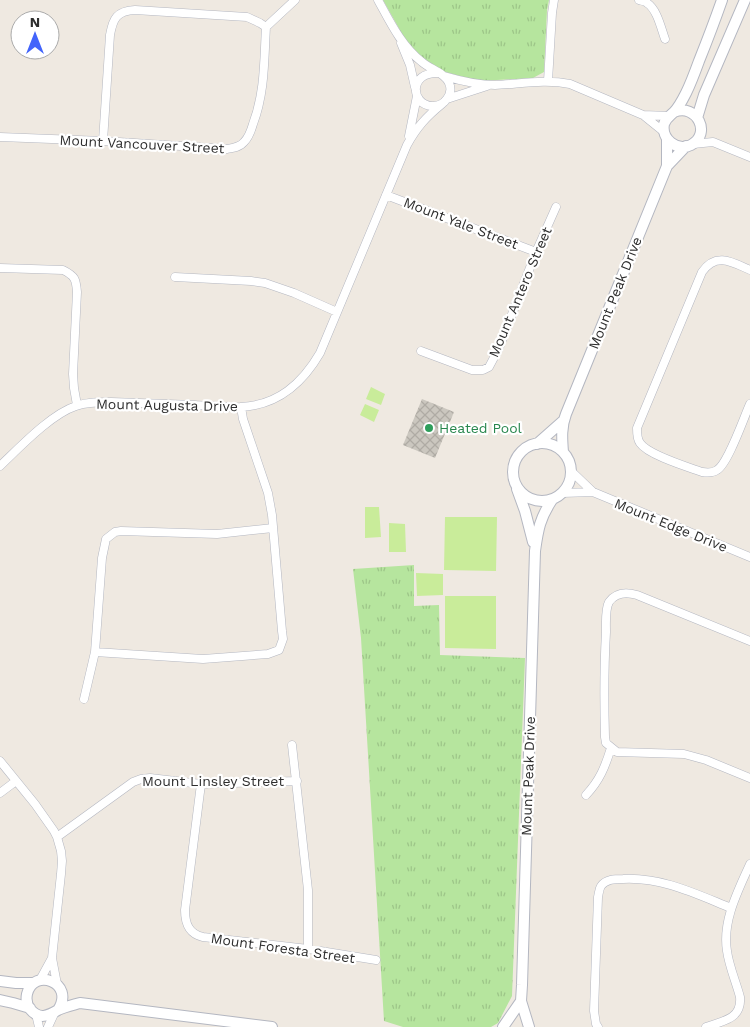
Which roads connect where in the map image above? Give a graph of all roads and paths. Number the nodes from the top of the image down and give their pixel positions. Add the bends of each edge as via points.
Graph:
1 (295, 0) edge
2 (378, 0) edge
3 (554, 0) edge
4 (722, 0) edge
5 (746, 0) edge
6 (645, 1) edge
7 (266, 27) junction
8 (399, 37) junction
9 (665, 39) dead end
10 (441, 74) junction
11 (548, 81) junction
12 (494, 85) junction
13 (416, 93) junction
14 (445, 102) junction
15 (671, 114) junction
16 (643, 115) junction
17 (699, 122) junction
18 (666, 136) junction
19 (0, 137) edge
20 (103, 141) junction
21 (713, 142) junction
22 (406, 145) junction
23 (689, 145) junction
24 (750, 157) edge
25 (667, 166) junction
26 (386, 195) junction
27 (556, 207) dead end
28 (536, 252) junction
29 (0, 268) edge
30 (750, 270) edge
31 (175, 277) dead end
32 (337, 312) junction
33 (421, 351) dead end
34 (750, 404) edge
35 (77, 405) junction
36 (241, 407) junction
37 (563, 421) junction
38 (537, 444) junction
39 (563, 452) junction
40 (0, 466) edge
41 (571, 471) junction
42 (516, 486) junction
43 (593, 492) junction
44 (562, 494) junction
45 (552, 500) junction
46 (273, 528) junction
47 (535, 550) junction
48 (750, 557) edge
49 (750, 641) edge
50 (95, 652) junction
51 (84, 699) dead end
52 (292, 744) dead end
53 (611, 748) junction
54 (0, 761) edge
55 (750, 778) edge
56 (16, 781) junction
57 (297, 781) junction
58 (201, 784) junction
59 (0, 793) edge
60 (586, 795) dead end
61 (58, 837) junction
62 (750, 864) edge
63 (731, 908) junction
64 (308, 949) junction
65 (52, 958) junction
66 (376, 960) dead end
67 (0, 981) edge
68 (37, 981) junction
69 (59, 986) junction
70 (0, 1000) edge
71 (520, 1001) junction
72 (80, 1003) junction
73 (33, 1011) junction
74 (56, 1012) junction
75 (39, 1027) edge
76 (48, 1027) edge
77 (272, 1027) edge
78 (503, 1027) edge
79 (529, 1027) edge
80 (598, 1027) edge
81 (706, 1027) edge

1 - 7 street
2 - 8 street
3 - 11 street
4 - 15 street, Mount Peak Drive via 685,95
5 - 17 street, Mount Peak Drive via 704,95
6 - 9 street via 657,15
7 - 20 street, Mount Vancouver Street via 262,91 250,134 244,143 227,149
7 - 20 street via 242,17 135,10 118,16 110,35
8 - 10 street via 420,61
8 - 13 street
10 - 12 street, Mount Augusta Drive
10 - 13 street via 430,72 422,76 417,82
10 - 14 street via 450,87
11 - 12 street, Mount Augusta Drive
11 - 16 street, Mount Augusta Drive via 570,84
12 - 14 street, Mount Augusta Drive
13 - 14 street via 423,104 433,107
13 - 22 street, Mount Augusta Drive
14 - 22 street, Mount Augusta Drive via 422,122
15 - 16 street, Mount Augusta Drive
15 - 17 street via 678,110 687,111 694,114
15 - 18 street, Mount Peak Drive via 665,122
16 - 18 street, Mount Augusta Drive
17 - 21 street
17 - 23 street, Mount Peak Drive via 699,136
18 - 23 street via 676,146
18 - 25 street, Mount Peak Drive
19 - 20 street, Mount Vancouver Street
21 - 23 street
21 - 24 street
22 - 26 street, Mount Augusta Drive
23 - 25 street, Mount Peak Drive
25 - 37 street, Mount Peak Drive
26 - 28 street, Mount Yale Street
26 - 32 street, Mount Augusta Drive
27 - 28 street, Mount Antero Street
28 - 33 street, Mount Antero Street via 489,367 472,370
29 - 35 street via 63,270 74,277 77,292 73,374
30 - 34 street via 725,260 706,265 637,428 638,436 646,449 653,453 710,473 722,466
31 - 32 street via 265,283
32 - 36 street, Mount Augusta Drive via 320,353 305,376 284,394 263,403
35 - 36 street, Mount Augusta Drive via 111,402
35 - 40 street, Mount Augusta Drive via 56,416
36 - 46 street via 268,493
37 - 38 street, Mount Peak Drive
37 - 39 street, Mount Peak Drive
38 - 39 street via 551,445
38 - 42 street, Mount Peak Drive via 524,450 516,460 513,473
39 - 41 street, Mount Peak Drive
41 - 43 street, Mount Edge Drive
41 - 44 street via 569,483
42 - 45 street via 531,499
42 - 47 street, Mount Peak Drive
43 - 44 street, Mount Edge Drive
43 - 48 street, Mount Edge Drive
44 - 45 street, Mount Peak Drive
45 - 47 street, Mount Peak Drive via 541,517
46 - 50 street via 218,534 121,531 110,535 104,544 102,558
46 - 50 street via 283,638 278,650 268,654 204,659
47 - 71 street, Mount Peak Drive
49 - 53 street via 637,595 622,593 614,597 608,603 604,666 605,737
50 - 51 street
52 - 57 street, Mount Linsley Street
53 - 55 street via 617,752 695,756
53 - 60 street via 604,771
54 - 56 street
56 - 59 street
56 - 61 street
57 - 58 street, Mount Linsley Street
57 - 64 street, Mount Linsley Street via 308,890
58 - 61 street, Mount Linsley Street via 141,779
58 - 64 street, Mount Foresta Street via 185,918 190,931 203,937
61 - 65 street via 62,861
62 - 63 street
63 - 80 street via 660,882 614,879 600,887 594,1011
63 - 81 street via 727,952 740,1003 731,1018
64 - 66 street, Mount Foresta Street
65 - 68 street
65 - 69 street
67 - 68 street via 16,984
68 - 69 street via 52,981
68 - 73 street via 30,987 26,999
69 - 72 street
69 - 74 street via 63,1000
70 - 73 street
71 - 78 street, Mount Peak Drive
71 - 79 street, Mount Peak Drive
72 - 74 street
72 - 77 street
73 - 74 street via 42,1016
73 - 75 street
74 - 76 street

